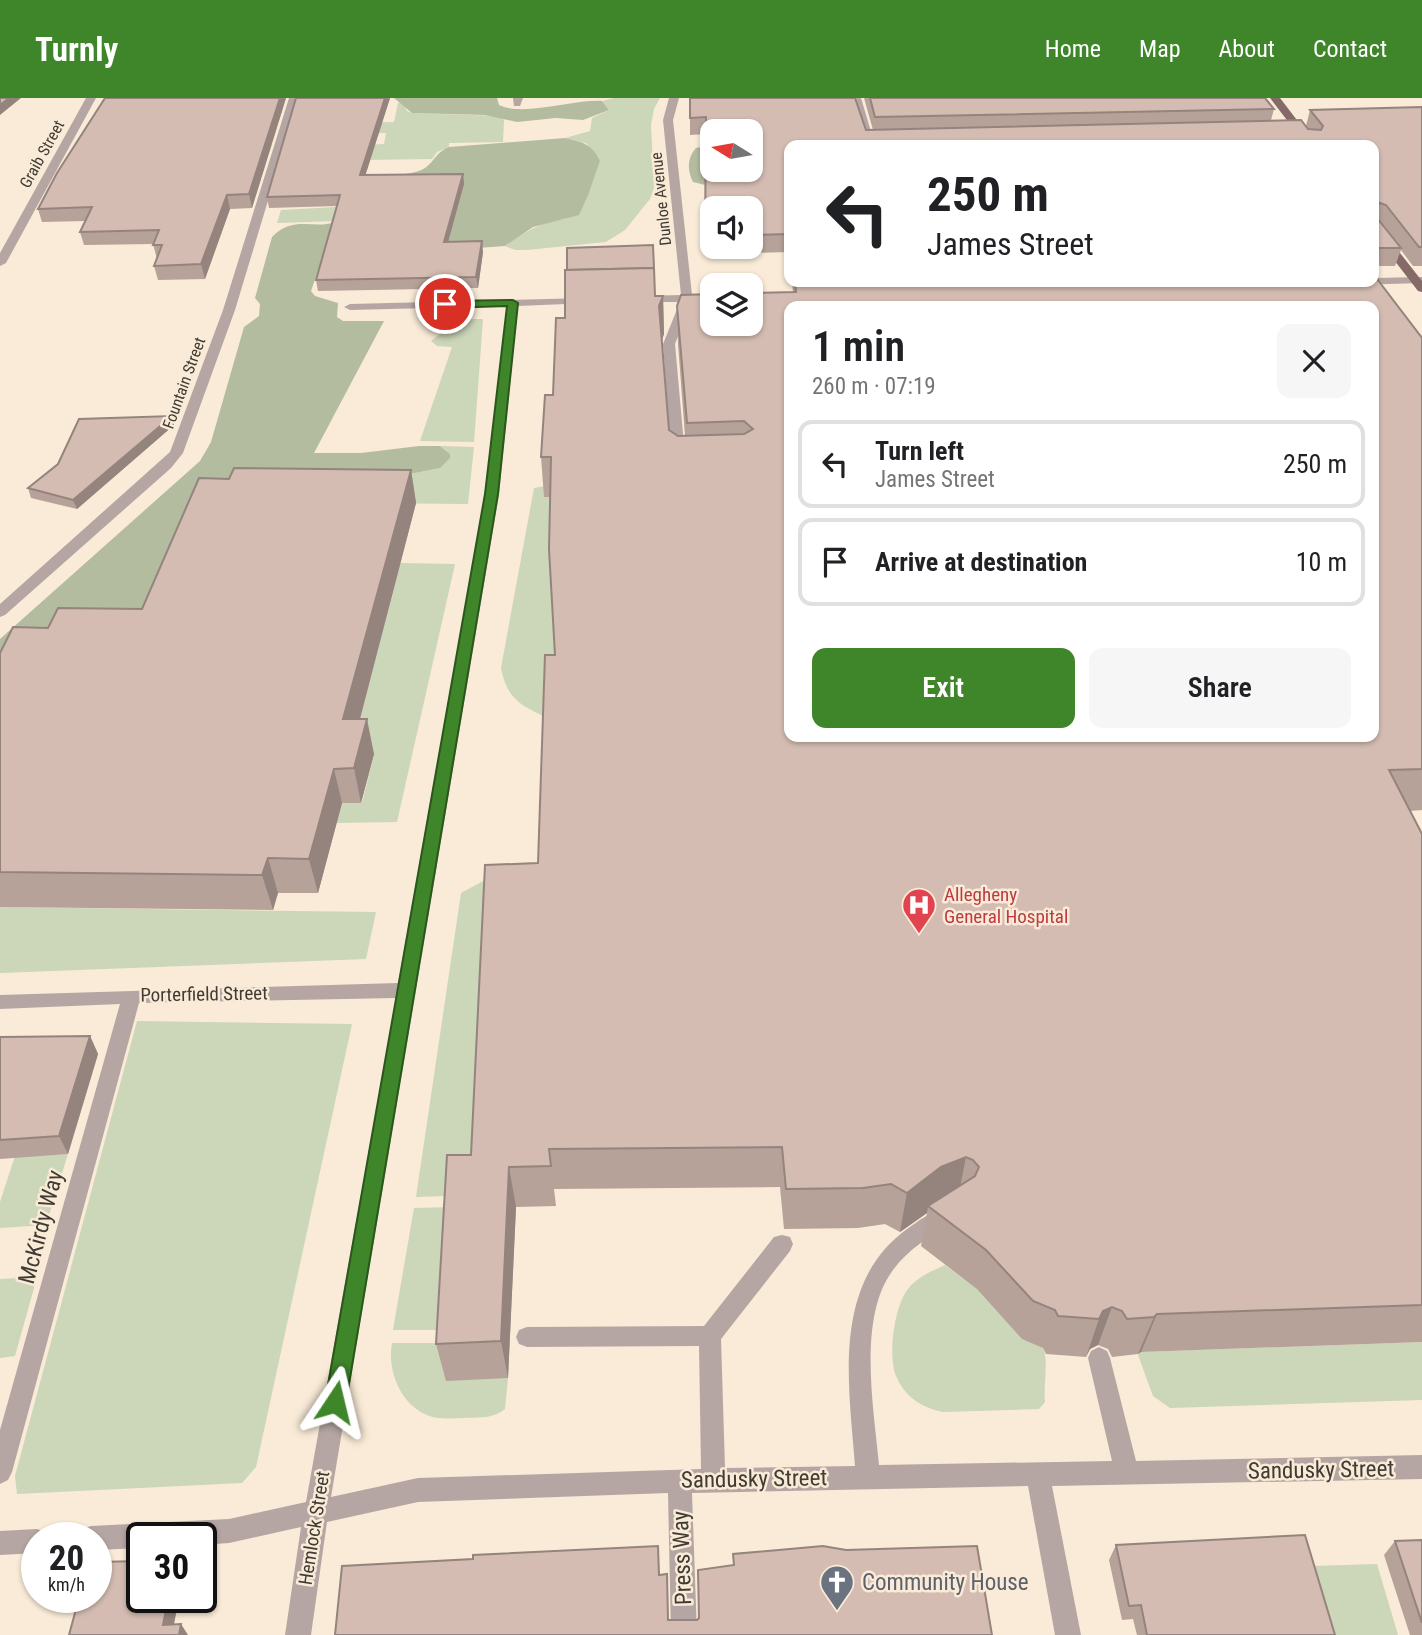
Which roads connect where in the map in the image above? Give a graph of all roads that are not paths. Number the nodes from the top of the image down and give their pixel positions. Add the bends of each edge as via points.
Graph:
1 (91, 98) edge
2 (295, 98) edge
3 (674, 98) edge
4 (856, 98) edge
5 (1275, 98) edge
6 (1288, 131) edge
7 (1300, 131) junction
8 (871, 140) edge
9 (1307, 140) edge
10 (1379, 233) edge
11 (0, 263) edge
12 (1379, 283) edge
13 (1420, 283) edge
14 (687, 298) junction
15 (700, 298) edge
16 (634, 300) edge
17 (593, 301) edge
18 (513, 303) junction
19 (350, 307) dead end
20 (679, 470) edge
21 (0, 612) edge
22 (408, 990) junction
23 (132, 996) junction
24 (0, 1002) edge
25 (957, 1208) edge
26 (782, 1244) dead end
27 (710, 1336) junction
28 (527, 1337) dead end
29 (1100, 1358) edge
30 (1422, 1467) edge
31 (0, 1472) edge
32 (1038, 1474) junction
33 (1127, 1474) junction
34 (868, 1476) junction
35 (713, 1480) junction
36 (680, 1481) junction
37 (316, 1512) junction
38 (112, 1537) edge
39 (21, 1542) edge
40 (0, 1543) edge
41 (298, 1635) edge
42 (684, 1635) edge
43 (1068, 1635) edge

1 - 11 street, Graib Street
2 - 21 street, Fountain Street via 229,310 176,453
3 - 14 street, Dunloe Avenue via 668,120
4 - 8 street
5 - 7 main road
6 - 7 street
7 - 9 main road
10 - 13 main road
12 - 13 street
14 - 15 street
14 - 16 street
14 - 20 street via 669,344
17 - 18 street
18 - 19 street
18 - 22 street, Hemlock Street via 492,494
22 - 23 street, Porterfield Street
22 - 37 street, Hemlock Street
23 - 24 street, Porterfield Street
23 - 31 street, McKirdy Way
25 - 34 street via 910,1238 879,1272 863,1319 859,1363
26 - 27 street
27 - 28 street
27 - 35 street
29 - 33 street
30 - 33 street, Sandusky Street
32 - 33 street, Sandusky Street
32 - 34 street, Sandusky Street
32 - 43 street
34 - 35 street, Sandusky Street
35 - 36 street, Sandusky Street
36 - 37 street, Sandusky Street via 418,1490
36 - 42 street, Press Way
37 - 38 street, Sandusky Street via 229,1531
37 - 41 street, Hemlock Street
39 - 40 street

